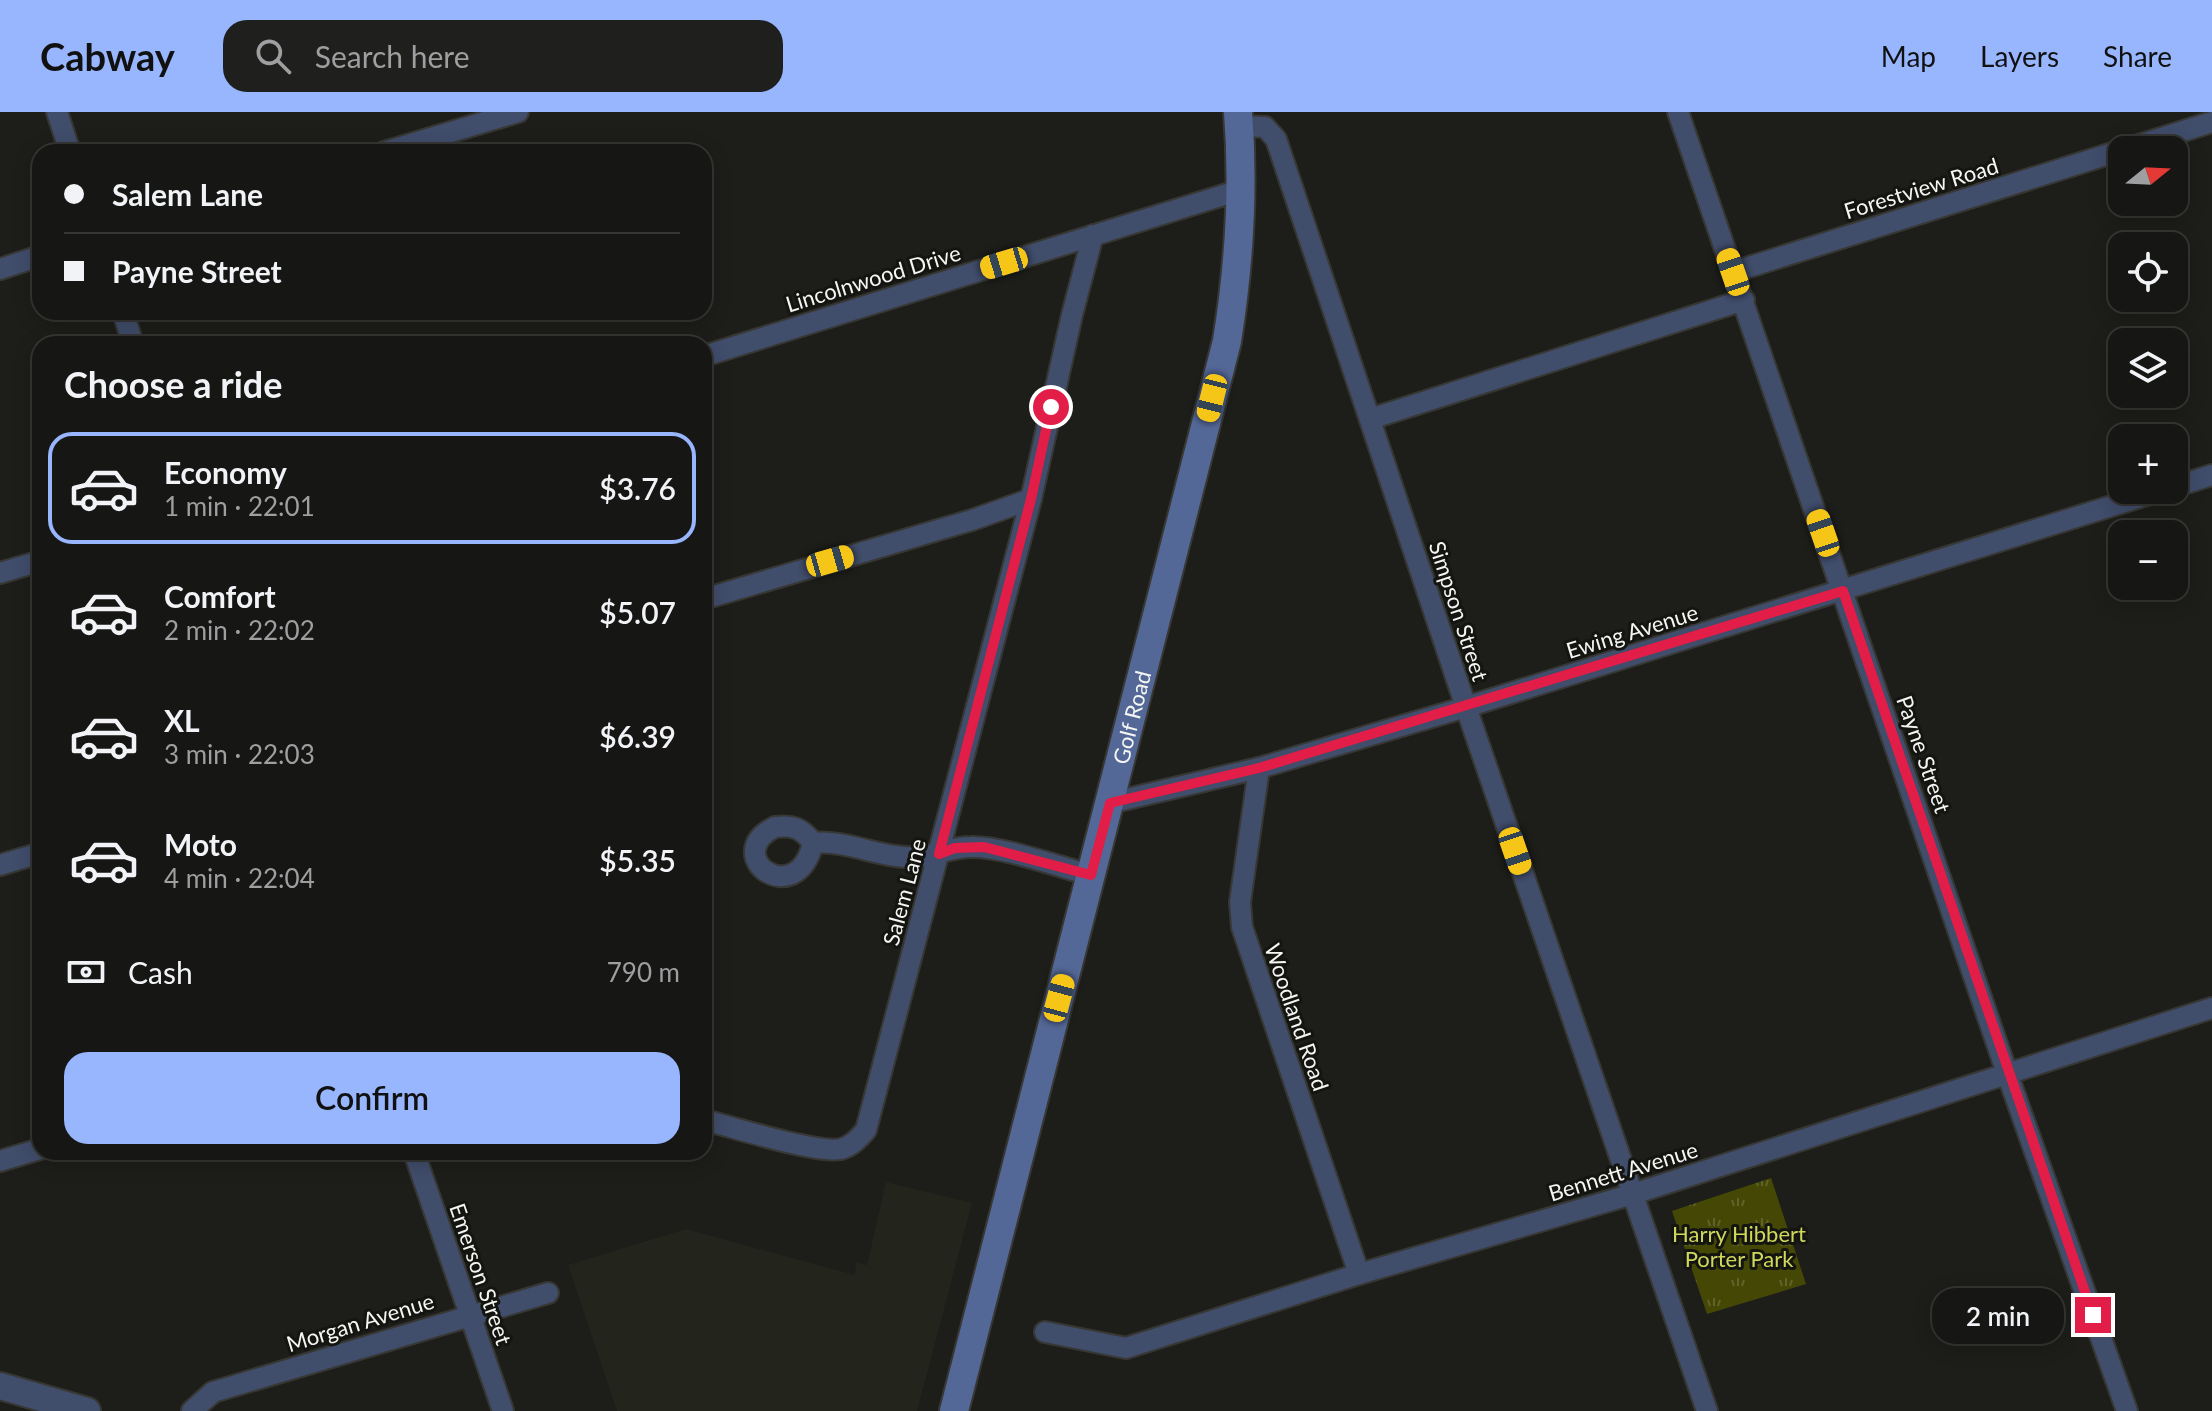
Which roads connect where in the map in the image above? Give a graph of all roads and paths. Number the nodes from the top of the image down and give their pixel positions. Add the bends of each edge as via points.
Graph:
1 (57, 112) edge
2 (518, 112) edge
3 (1678, 112) edge
4 (1238, 119) edge
5 (2212, 122) edge
6 (2168, 136) edge
7 (67, 144) edge
8 (411, 144) edge
9 (2108, 155) edge
10 (1240, 190) junction
11 (1093, 235) junction
12 (32, 259) edge
13 (0, 269) edge
14 (1733, 272) junction
15 (1744, 300) junction
16 (712, 354) edge
17 (1370, 419) junction
18 (2212, 475) edge
19 (2188, 483) edge
20 (1031, 499) junction
21 (2119, 504) edge
22 (32, 563) edge
23 (0, 573) edge
24 (1843, 591) junction
25 (712, 597) edge
26 (1466, 707) junction
27 (1259, 768) junction
28 (1110, 803) junction
29 (813, 843) dead end
30 (939, 854) junction
31 (32, 855) edge
32 (0, 865) edge
33 (1091, 875) junction
34 (2212, 1008) edge
35 (2007, 1073) junction
36 (712, 1122) edge
37 (32, 1151) edge
38 (417, 1160) edge
39 (0, 1161) edge
40 (1633, 1194) junction
41 (1359, 1274) junction
42 (548, 1293) dead end
43 (470, 1314) junction
44 (1045, 1332) dead end
45 (0, 1386) edge
46 (87, 1411) edge
47 (192, 1411) edge
48 (503, 1411) edge
49 (954, 1411) edge
50 (1707, 1411) edge
51 (2127, 1411) edge

1 - 7 street
2 - 8 street
3 - 14 street, Payne Street
4 - 10 main road, Golf Road
4 - 17 street, Simpson Street via 1265,127 1276,139
5 - 6 street, Forestview Road
9 - 14 street, Forestview Road
10 - 11 street, Lincolnwood Drive
10 - 28 main road, Golf Road via 1227,341
11 - 16 street, Lincolnwood Drive
11 - 20 street, Salem Lane
12 - 13 street
14 - 15 street, Payne Street
15 - 17 street
15 - 24 street, Payne Street
17 - 26 street, Simpson Street
18 - 19 street
20 - 25 street
20 - 30 street, Salem Lane
21 - 24 street, Ewing Avenue
22 - 23 street
24 - 26 street, Ewing Avenue
24 - 35 street, Payne Street
26 - 27 street, Ewing Avenue
26 - 40 street, Simpson Street
27 - 28 street, Ewing Avenue
27 - 41 street, Woodland Road via 1240,902 1242,927
28 - 33 main road, Golf Road
29 - 30 street via 837,842 890,856
30 - 33 street via 984,847
30 - 36 street, Salem Lane via 871,1116 859,1139 844,1148 822,1149
31 - 32 street
33 - 49 main road, Golf Road
34 - 35 street, Bennett Avenue
35 - 40 street, Bennett Avenue
35 - 51 street, Payne Street
37 - 39 street
38 - 43 street, Emerson Street
40 - 41 street, Bennett Avenue
40 - 50 street, Simpson Street
41 - 44 street, Bennett Avenue via 1126,1348
42 - 43 street, Morgan Avenue
43 - 47 street, Morgan Avenue via 213,1392
43 - 48 street, Emerson Street
45 - 46 street

